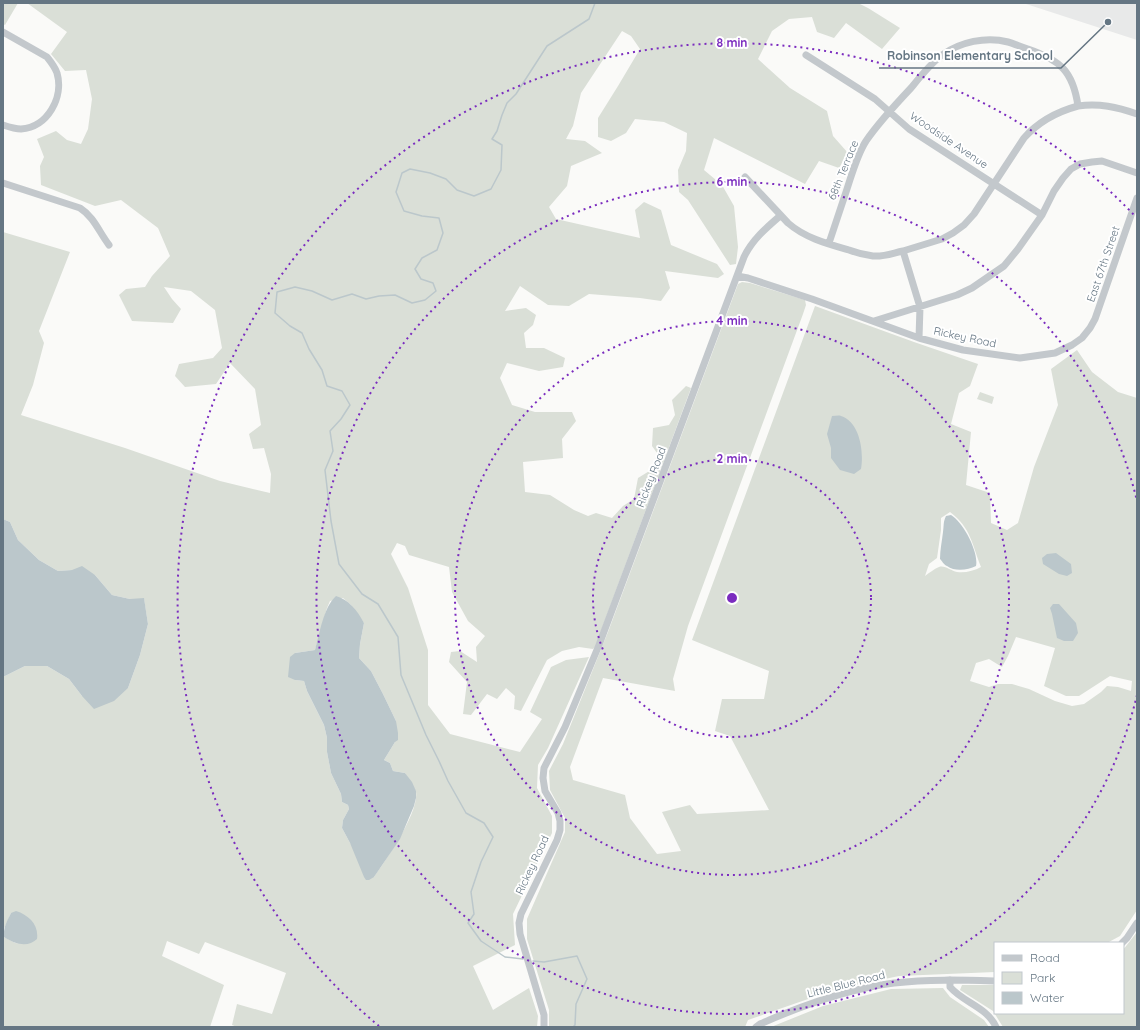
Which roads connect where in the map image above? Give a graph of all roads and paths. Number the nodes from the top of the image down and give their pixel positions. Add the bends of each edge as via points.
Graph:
1 (3, 32) edge
2 (806, 56) dead end
3 (1078, 106) junction
4 (890, 111) junction
5 (1137, 114) edge
6 (3, 125) edge
7 (1137, 173) edge
8 (745, 177) dead end
9 (3, 183) edge
10 (994, 183) junction
11 (1137, 198) edge
12 (1042, 214) junction
13 (780, 216) junction
14 (829, 243) junction
15 (109, 245) dead end
16 (903, 251) junction
17 (737, 276) junction
18 (920, 307) junction
19 (874, 321) junction
20 (1085, 334) joint
21 (919, 338) junction
22 (1137, 923) edge
23 (1123, 942) edge
24 (950, 980) junction
25 (994, 981) edge
26 (544, 1027) edge
27 (756, 1027) edge
28 (996, 1027) edge

1 - 6 street via 47,57 58,78 58,93 54,107 44,120 22,129
2 - 4 street, Woodside Avenue via 853,84
3 - 4 street, 68th Terrace via 1073,84 1059,64 1047,56 1007,42 981,40 965,43 942,55
3 - 5 street via 1107,105
3 - 10 street via 1055,113 1033,128
4 - 10 street, Woodside Avenue via 909,129
4 - 14 street, 68th Terrace via 865,143 852,173
7 - 12 street via 1102,161 1080,164 1063,178
8 - 13 street
9 - 15 street via 80,208 89,215
10 - 12 street, Woodside Avenue
10 - 16 street via 974,214 958,229 942,239
11 - 20 street, East 67th Street via 1095,319
12 - 18 street via 1004,266 972,288
13 - 14 street via 800,231
13 - 17 street via 751,244
14 - 16 street via 870,256
16 - 18 street
17 - 19 street, Rickey Road via 762,282
17 - 26 street, Rickey Road via 600,645 565,727 544,768 543,786 558,814 560,830 521,914 519,924 544,1015
18 - 19 street
18 - 21 street
19 - 21 street, Rickey Road
20 - 21 street, Rickey Road via 1072,345 1055,353 1020,358 963,350
22 - 23 street
24 - 25 street, Little Blue Road
24 - 27 street, Little Blue Road via 894,983 862,989 792,1010
24 - 28 street via 950,988 982,1010

